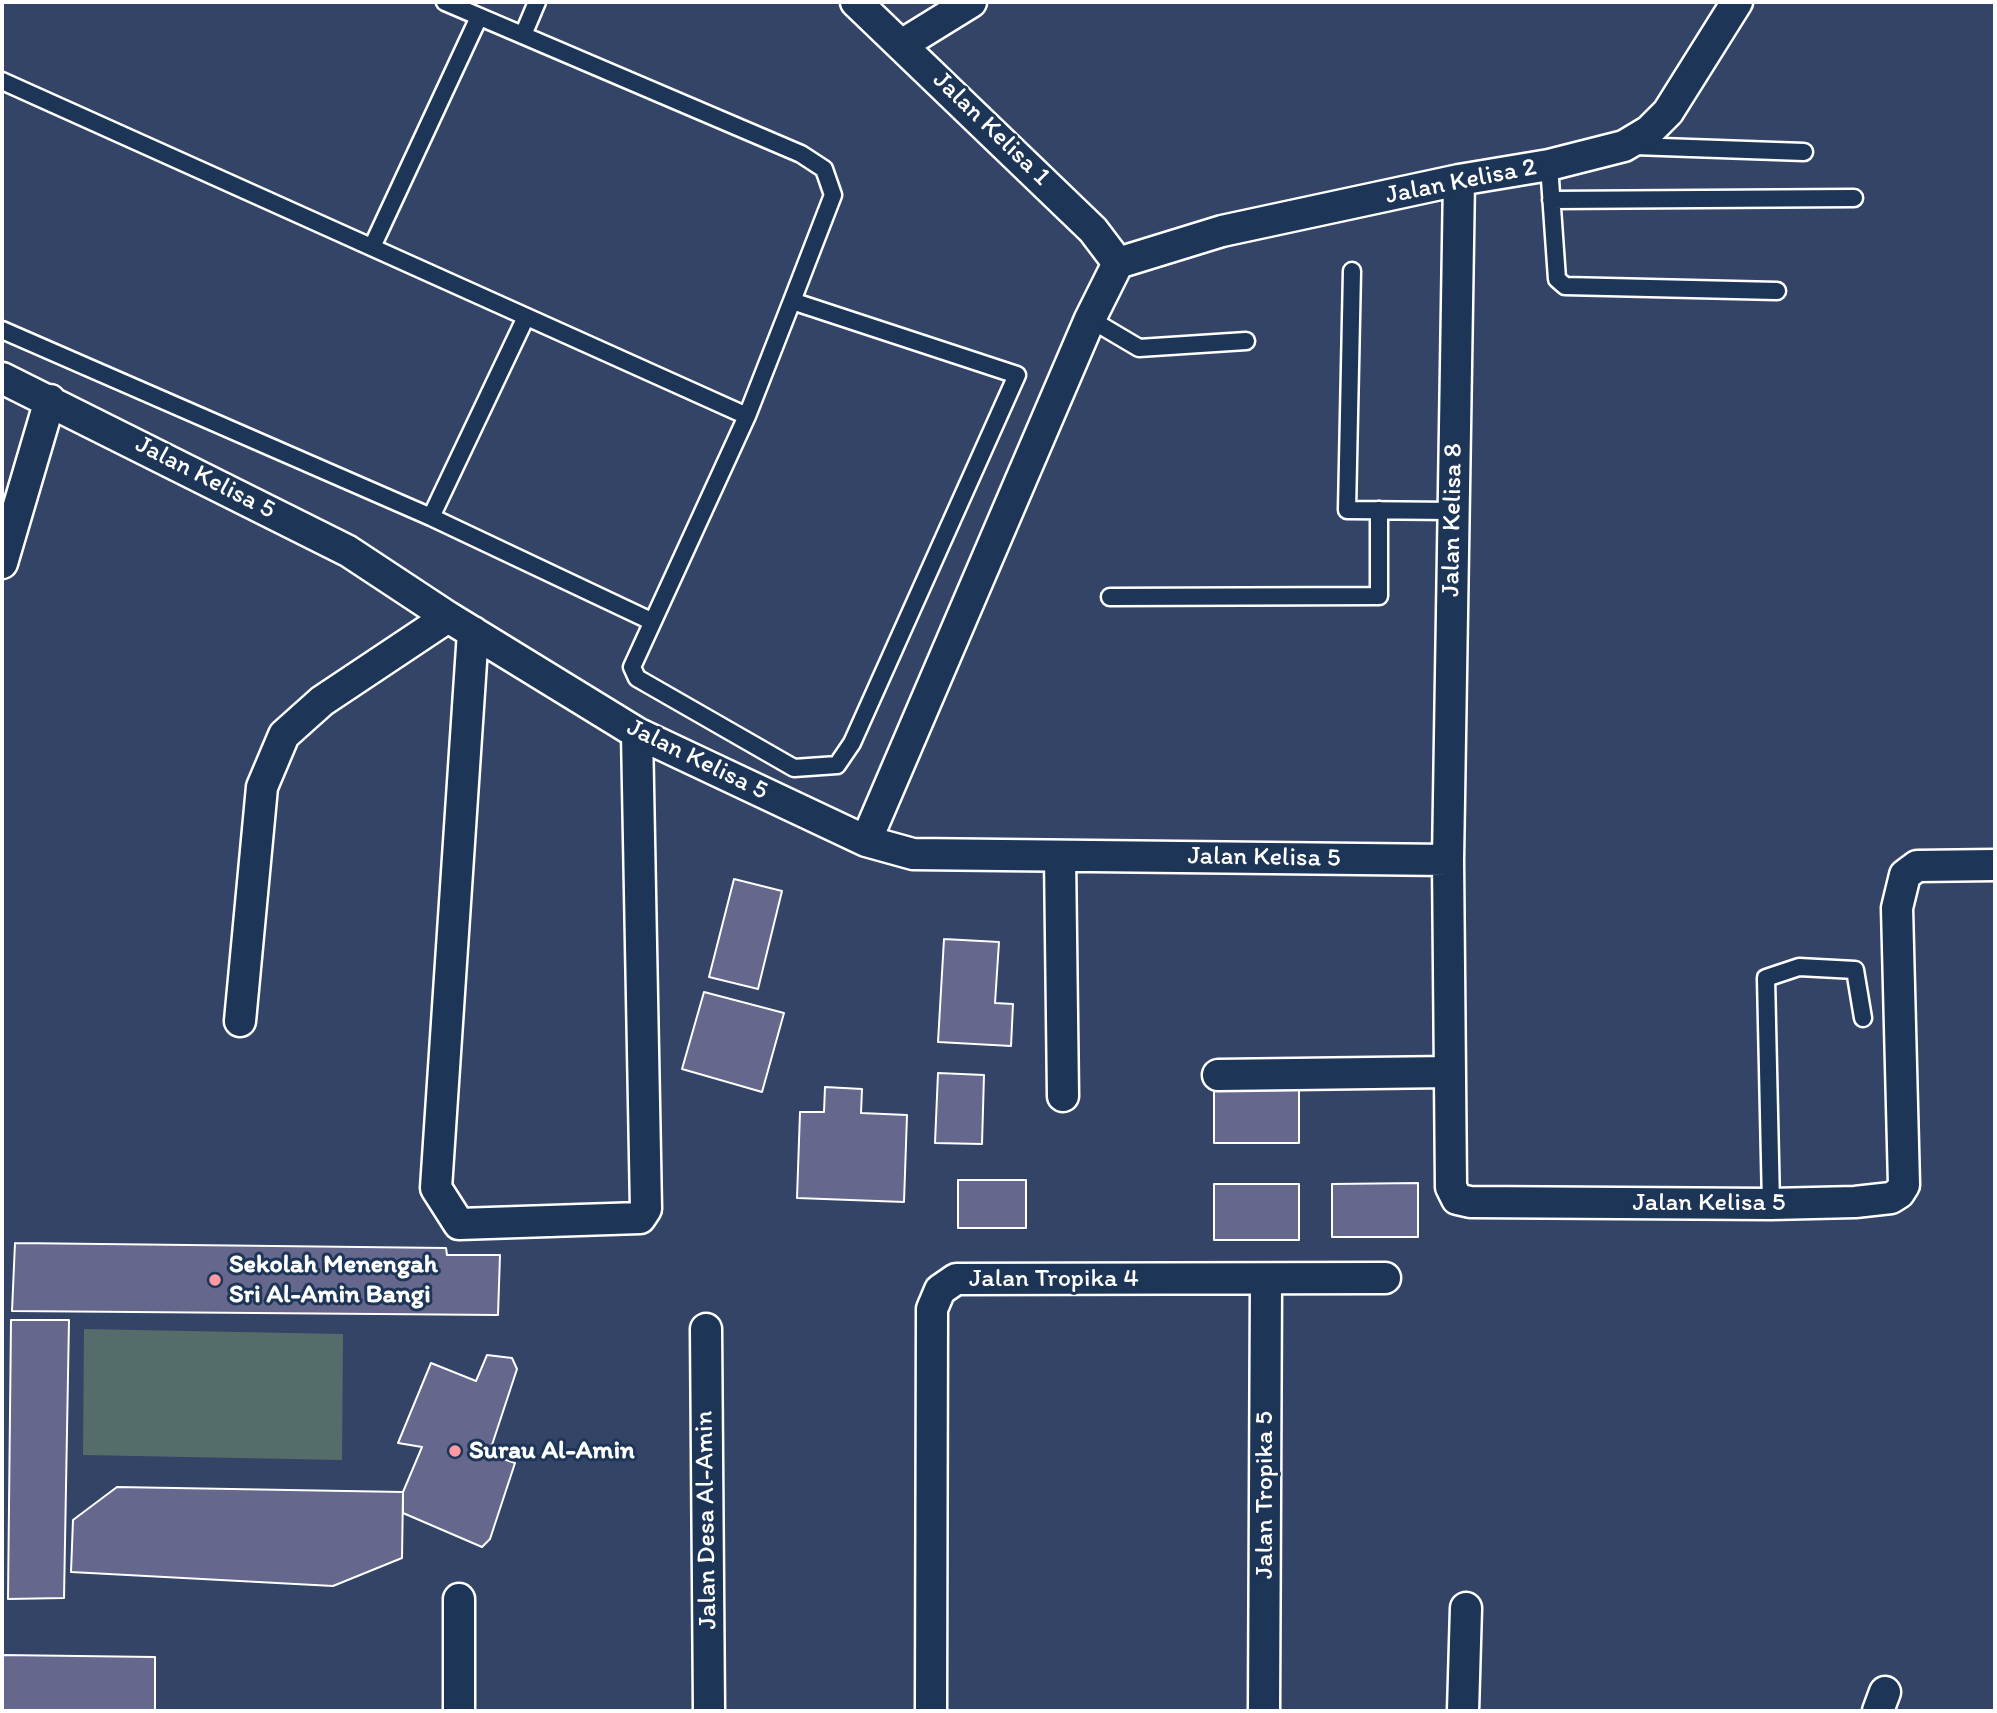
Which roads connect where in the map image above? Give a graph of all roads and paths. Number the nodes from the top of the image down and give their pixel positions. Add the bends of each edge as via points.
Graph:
1 (445, 2) edge
2 (537, 2) edge
3 (856, 2) edge
4 (971, 2) edge
5 (1737, 2) edge
6 (479, 17) junction
7 (523, 35) junction
8 (903, 44) junction
9 (2, 81) edge
10 (1624, 146) junction
11 (1804, 152) dead end
12 (1549, 165) junction
13 (1459, 180) junction
14 (1854, 198) dead end
15 (1551, 200) junction
16 (372, 247) junction
17 (1118, 263) junction
18 (1352, 271) dead end
19 (1777, 291) dead end
20 (792, 301) junction
21 (526, 317) junction
22 (1090, 319) junction
23 (2, 330) edge
24 (1246, 341) dead end
25 (2, 378) edge
26 (50, 400) junction
27 (747, 415) junction
28 (1379, 510) junction
29 (1453, 511) junction
30 (431, 517) junction
31 (2, 563) edge
32 (1110, 597) dead end
33 (651, 621) junction
34 (461, 625) junction
35 (637, 733) junction
36 (866, 841) junction
37 (1060, 856) junction
38 (1448, 860) junction
39 (1995, 866) edge
40 (1863, 1018) dead end
41 (240, 1021) dead end
42 (1448, 1072) junction
43 (1218, 1075) dead end
44 (1063, 1097) dead end
45 (1771, 1204) junction
46 (1385, 1278) dead end
47 (1266, 1280) junction
48 (706, 1329) dead end
49 (459, 1599) dead end
50 (1466, 1608) dead end
51 (459, 1711) edge
52 (709, 1711) edge
53 (931, 1711) edge
54 (1264, 1711) edge
55 (1463, 1711) edge

1 - 6 lane
2 - 7 lane
3 - 8 street, Jalan Kelisa 1
4 - 8 street
5 - 10 street, Jalan Kelisa 2 via 1668,112
6 - 7 lane
6 - 16 lane
7 - 20 lane via 801,154 824,169 833,195
8 - 17 street, Jalan Kelisa 1 via 1093,230
9 - 16 lane
10 - 11 lane
10 - 12 street, Jalan Kelisa 2
12 - 13 street, Jalan Kelisa 2
12 - 15 lane
13 - 17 street, Jalan Kelisa 2 via 1222,231
13 - 29 street, Jalan Kelisa 8
14 - 15 lane
15 - 19 lane via 1557,279 1565,286
16 - 21 lane
17 - 22 street
18 - 28 lane via 1347,509
20 - 27 lane
20 - 33 lane via 1017,375 852,743 837,765 794,768 637,678 632,667
21 - 27 lane
21 - 30 lane
22 - 24 lane via 1139,348
22 - 36 street
23 - 30 lane
25 - 26 street, Jalan Kelisa 5
26 - 31 street
26 - 34 street, Jalan Kelisa 5 via 348,551
27 - 33 lane
28 - 29 lane
28 - 32 lane via 1379,596
29 - 38 street, Jalan Kelisa 8
30 - 33 lane
34 - 35 street, Jalan Kelisa 5
34 - 35 street via 436,1188 459,1224 640,1218 646,1209
34 - 41 street via 321,701 284,735 262,787
35 - 36 street, Jalan Kelisa 5
36 - 37 street, Jalan Kelisa 5 via 914,854
37 - 38 street, Jalan Kelisa 5
37 - 44 street
38 - 42 street, Jalan Kelisa 5
39 - 45 street, Jalan Kelisa 5 via 1917,866 1905,874 1897,908 1903,1185 1899,1194 1855,1202
40 - 45 lane via 1855,970 1799,967 1766,978
42 - 43 street
42 - 45 street, Jalan Kelisa 5 via 1451,1187 1457,1199
46 - 47 street, Jalan Tropika 4
47 - 53 street, Jalan Tropika 4 via 956,1279 940,1290 932,1309
47 - 54 street, Jalan Tropika 5
48 - 52 street, Jalan Desa Al-Amin
49 - 51 street
50 - 55 street

